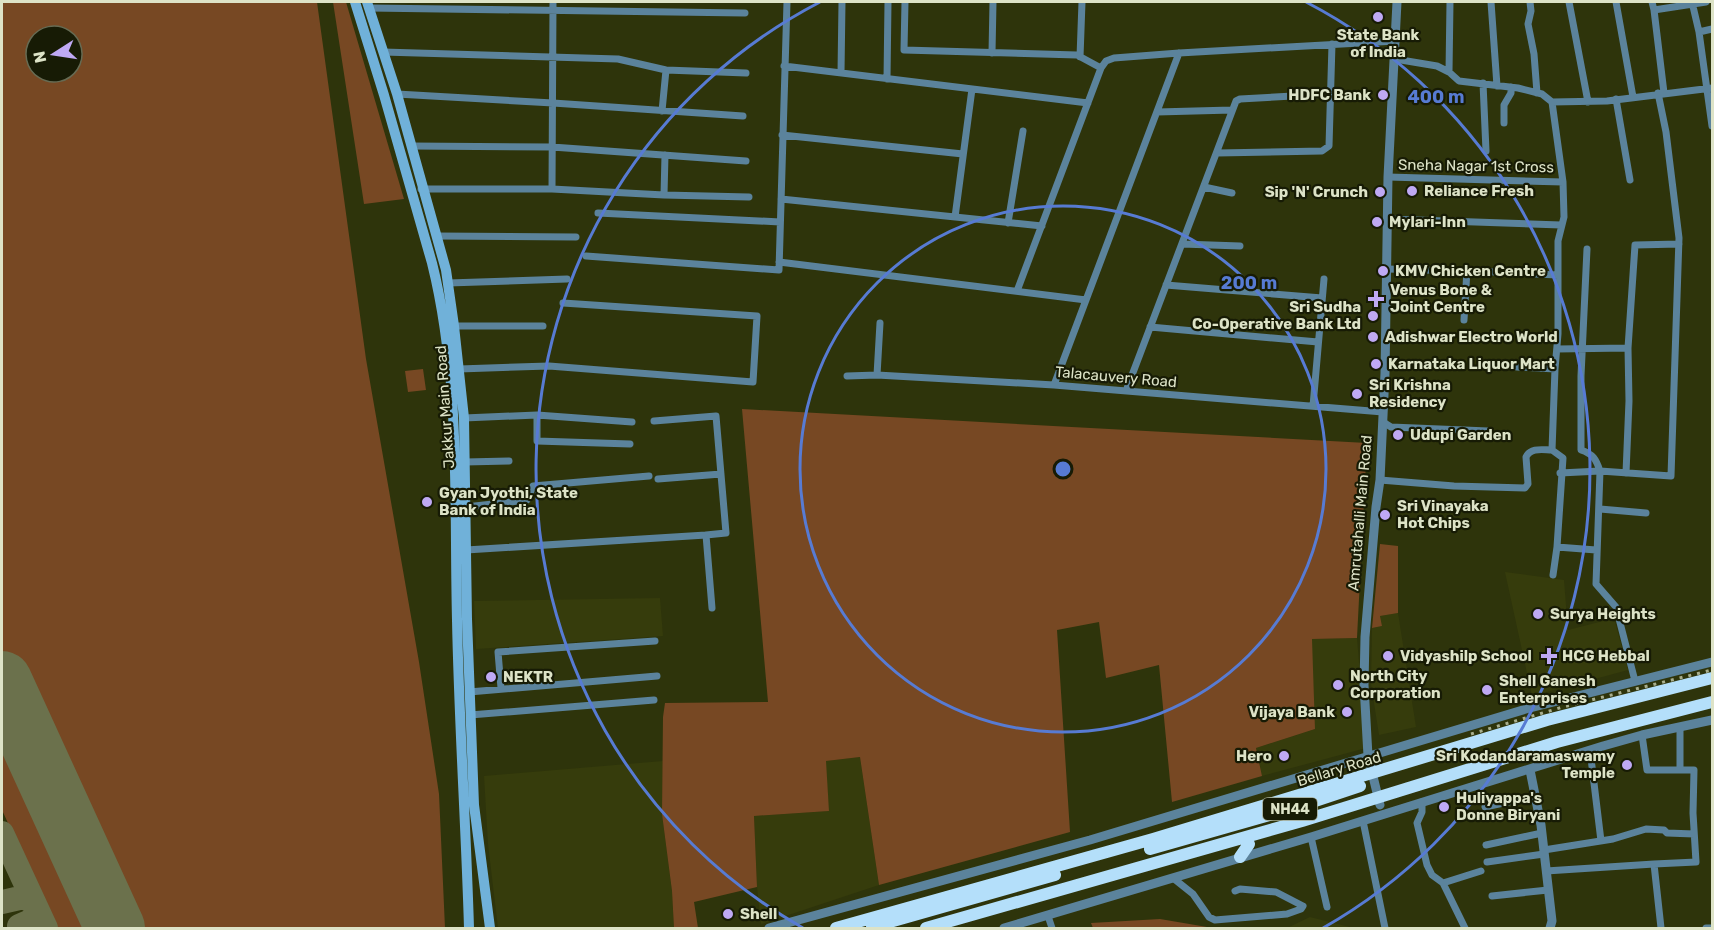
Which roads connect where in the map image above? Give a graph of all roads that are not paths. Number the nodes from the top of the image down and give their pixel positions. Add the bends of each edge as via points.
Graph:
1 (355, 2) edge
2 (553, 2) edge
3 (787, 2) edge
4 (842, 2) edge
5 (888, 2) edge
6 (905, 2) edge
7 (993, 2) edge
8 (1082, 2) edge
9 (1397, 2) edge
10 (1450, 2) edge
11 (1491, 2) edge
12 (1530, 2) edge
13 (1569, 2) edge
14 (1616, 2) edge
15 (1652, 2) edge
16 (1706, 2) edge
17 (1692, 3) edge
18 (368, 5) edge
19 (1654, 10) junction
20 (553, 12) junction
21 (745, 13) dead end
22 (1713, 29) edge
23 (1700, 32) junction
24 (1396, 40) junction
25 (1332, 44) junction
26 (383, 52) junction
27 (992, 53) junction
28 (1179, 53) junction
29 (553, 56) junction
30 (1080, 57) junction
31 (1395, 59) junction
32 (784, 66) junction
33 (1101, 68) junction
34 (666, 70) junction
35 (1449, 72) junction
36 (746, 73) dead end
37 (841, 73) junction
38 (887, 79) junction
39 (1483, 84) junction
40 (1497, 86) junction
41 (1511, 87) junction
42 (1710, 88) edge
43 (972, 89) junction
44 (1538, 93) junction
45 (1661, 93) junction
46 (397, 94) junction
47 (1330, 94) junction
48 (1632, 97) junction
49 (1616, 99) junction
50 (1552, 102) junction
51 (1588, 102) junction
52 (552, 103) junction
53 (1088, 103) junction
54 (1232, 110) junction
55 (662, 111) junction
56 (1157, 112) junction
57 (743, 116) dead end
58 (1504, 123) dead end
59 (1713, 126) edge
60 (1023, 131) dead end
61 (782, 135) junction
62 (411, 146) junction
63 (552, 147) junction
64 (1486, 151) dead end
65 (1217, 153) junction
66 (963, 154) junction
67 (665, 155) junction
68 (746, 161) dead end
69 (1388, 177) junction
70 (1630, 180) dead end
71 (1563, 182) junction
72 (1204, 187) junction
73 (552, 189) junction
74 (418, 190) junction
75 (1232, 193) dead end
76 (664, 195) junction
77 (749, 197) dead end
78 (781, 199) junction
79 (598, 213) dead end
80 (955, 217) junction
81 (1388, 219) junction
82 (780, 222) junction
83 (1008, 223) junction
84 (1561, 225) junction
85 (1042, 226) junction
86 (436, 236) junction
87 (576, 237) dead end
88 (1182, 244) junction
89 (1679, 244) junction
90 (1240, 246) dead end
91 (1587, 249) dead end
92 (586, 256) dead end
93 (779, 262) junction
94 (1387, 269) junction
95 (1467, 270) junction
96 (1495, 272) dead end
97 (1514, 273) dead end
98 (1557, 275) junction
99 (567, 279) dead end
100 (1324, 279) dead end
101 (448, 283) junction
102 (1166, 285) junction
103 (1017, 291) junction
104 (1322, 298) junction
105 (1086, 300) junction
106 (563, 303) dead end
107 (1464, 320) dead end
108 (880, 323) dead end
109 (454, 326) junction
110 (543, 326) dead end
111 (1150, 327) junction
112 (1318, 342) junction
113 (1628, 348) junction
114 (1557, 349) junction
115 (1583, 349) junction
116 (1517, 367) dead end
117 (459, 369) junction
118 (1555, 369) junction
119 (877, 375) junction
120 (847, 376) dead end
121 (1054, 385) junction
122 (1126, 391) junction
123 (1313, 406) junction
124 (1383, 412) junction
125 (537, 416) junction
126 (464, 418) junction
127 (654, 421) dead end
128 (632, 422) dead end
129 (1383, 422) junction
130 (1488, 431) dead end
131 (630, 444) dead end
132 (1552, 450) junction
133 (509, 461) dead end
134 (465, 462) junction
135 (1600, 471) junction
136 (1560, 473) junction
137 (1626, 473) junction
138 (721, 474) junction
139 (460, 476) junction
140 (649, 476) dead end
141 (658, 479) dead end
142 (1380, 480) junction
143 (466, 507) junction
144 (1600, 509) junction
145 (1646, 513) dead end
146 (706, 535) junction
147 (1557, 547) junction
148 (466, 550) junction
149 (1596, 550) junction
150 (1553, 575) dead end
151 (712, 608) dead end
152 (655, 641) dead end
153 (1713, 662) edge
154 (657, 676) dead end
155 (1713, 678) edge
156 (1635, 681) junction
157 (1713, 686) edge
158 (501, 688) junction
159 (469, 692) junction
160 (654, 700) dead end
161 (1713, 702) edge
162 (1713, 710) edge
163 (470, 716) junction
164 (1713, 720) edge
165 (1680, 727) junction
166 (1642, 735) junction
167 (1590, 750) junction
168 (1368, 756) junction
169 (1530, 770) junction
170 (1680, 770) junction
171 (1373, 774) junction
172 (1536, 796) junction
173 (1422, 802) junction
174 (1380, 805) junction
175 (1485, 807) dead end
176 (1363, 821) junction
177 (1542, 833) junction
178 (1694, 834) junction
179 (1311, 837) junction
180 (1600, 841) junction
181 (1249, 844) junction
182 (1486, 845) dead end
183 (1544, 852) junction
184 (1240, 857) junction
185 (1487, 862) dead end
186 (1654, 864) junction
187 (1481, 871) dead end
188 (1546, 871) junction
189 (1173, 878) junction
190 (1443, 883) junction
191 (1548, 890) junction
192 (1235, 891) dead end
193 (1492, 896) dead end
194 (1327, 907) dead end
195 (1048, 916) junction
196 (1028, 925) edge
197 (469, 928) edge
198 (490, 928) edge
199 (769, 928) edge
200 (836, 928) edge
201 (866, 928) edge
202 (926, 928) edge
203 (957, 928) edge
204 (1004, 928) edge
205 (1052, 928) edge
206 (1385, 928) edge
207 (1465, 928) edge
208 (1550, 928) edge
209 (1661, 928) edge
210 (1706, 928) edge
211 (1713, 928) edge

1 - 74 main road, Jakkur Main Road
2 - 20 street
3 - 32 street
4 - 37 street
5 - 38 street
6 - 27 street via 904,50
7 - 27 street
8 - 30 street
9 - 24 street, Amrutahalli Main Road
10 - 35 street
11 - 40 street
12 - 44 street via 1528,24
13 - 51 street
14 - 48 street
15 - 19 street
16 - 17 street
17 - 19 street
17 - 23 street
18 - 20 street
18 - 26 main road, Jakkur Main Road
19 - 45 street
20 - 21 street
20 - 29 street
22 - 23 street
23 - 42 street
24 - 25 street
24 - 31 street, Amrutahalli Main Road
25 - 28 street
25 - 47 street
26 - 29 street
26 - 46 main road, Jakkur Main Road
27 - 30 street
28 - 33 street via 1114,58
28 - 56 street
29 - 34 street via 618,58
29 - 52 street
30 - 33 street
31 - 35 street via 1437,66
31 - 69 street, Amrutahalli Main Road
32 - 37 street
32 - 61 street
33 - 53 street
34 - 36 street
34 - 55 street
35 - 39 street via 1459,81
37 - 38 street
38 - 43 street
39 - 40 street
39 - 64 street
40 - 41 street
41 - 44 street
41 - 58 street via 1504,105
42 - 45 street
42 - 59 street
43 - 53 street
43 - 66 street
44 - 50 street
45 - 48 street
45 - 89 street
46 - 52 street
46 - 62 main road, Jakkur Main Road
47 - 54 street via 1240,99
47 - 65 street via 1329,146 1325,150
48 - 49 street
49 - 51 street
49 - 70 street
50 - 51 street
50 - 71 street
52 - 55 street
52 - 63 street
53 - 85 street
54 - 56 street
54 - 65 street
55 - 57 street
56 - 105 street
60 - 83 street
61 - 66 street
61 - 78 street
62 - 63 street
62 - 74 main road, Jakkur Main Road
63 - 67 street
63 - 73 street
65 - 72 street
66 - 80 street
67 - 68 street
67 - 76 street
69 - 71 street, Sneha Nagar 1st Cross
69 - 81 street, Amrutahalli Main Road
71 - 84 street
72 - 75 street
72 - 88 street
73 - 74 street
73 - 76 street
74 - 86 main road, Jakkur Main Road
74 - 139 main road, Jakkur Main Road via 437,286
76 - 77 street
78 - 80 street
78 - 82 street
79 - 82 street
80 - 83 street
81 - 84 street
81 - 94 street, Amrutahalli Main Road
82 - 93 street
83 - 85 street
84 - 98 street
85 - 103 street
86 - 87 street
86 - 101 main road, Jakkur Main Road
88 - 90 street
88 - 102 street
89 - 113 street via 1635,245
89 - 137 street via 1671,476
91 - 115 street
92 - 93 street via 779,270
93 - 103 street
94 - 95 street
94 - 124 street, Amrutahalli Main Road
95 - 96 street
95 - 107 street
97 - 98 street
98 - 114 street
99 - 101 street
100 - 104 street
101 - 109 main road, Jakkur Main Road
102 - 104 street
102 - 111 street
103 - 105 street
104 - 112 street
105 - 121 street
106 - 117 street via 757,316 753,382 549,366
108 - 119 street
109 - 110 street
109 - 117 main road, Jakkur Main Road
111 - 112 street
111 - 122 street
112 - 123 street
113 - 115 street
113 - 137 street
114 - 115 street
114 - 118 street
115 - 135 street via 1581,450 1592,454
116 - 118 street
117 - 126 main road, Jakkur Main Road
118 - 132 street
119 - 120 street, Talacauvery Road
119 - 121 street, Talacauvery Road
121 - 122 street, Talacauvery Road
122 - 123 street, Talacauvery Road
123 - 124 street, Talacauvery Road
124 - 129 street, Amrutahalli Main Road
125 - 126 street
125 - 128 street
125 - 131 street via 537,441
126 - 134 main road, Jakkur Main Road
127 - 138 street via 716,416
129 - 130 street via 1391,426
129 - 142 street, Amrutahalli Main Road
132 - 136 street via 1563,458
132 - 142 street via 1528,453 1525,488
133 - 134 street
134 - 139 main road, Jakkur Main Road
135 - 136 street
135 - 137 street
135 - 144 street
136 - 147 street
138 - 141 street
138 - 146 street via 726,533
139 - 143 main road, Jakkur Main Road
139 - 197 main road, Jakkur Main Road via 457,620
140 - 143 street via 533,486 524,501
142 - 168 street, Amrutahalli Main Road via 1365,638
143 - 148 main road, Jakkur Main Road
144 - 145 street
144 - 149 street
146 - 148 street
146 - 151 street
147 - 149 street
147 - 150 street
148 - 159 main road, Jakkur Main Road
149 - 156 street via 1596,584 1616,607
152 - 158 street via 498,652
153 - 156 street
154 - 158 street
155 - 171 highway, Bellary Road via 1548,720
156 - 168 street
157 - 201 highway, Bellary Road / NH44 via 1549,728 1297,807
158 - 159 street
159 - 163 main road, Jakkur Main Road
160 - 163 street
161 - 202 highway, NH44 via 1557,742 1292,825
162 - 174 highway via 1477,772
163 - 198 main road, Jakkur Main Road via 474,805
164 - 165 street
165 - 166 street
165 - 170 street
166 - 167 street
166 - 170 street via 1647,770
167 - 169 street
167 - 180 street
168 - 171 street, Amrutahalli Main Road
168 - 199 street via 1090,840
169 - 172 street
169 - 173 street
170 - 178 street via 1694,770
171 - 174 street, Amrutahalli Main Road
171 - 200 highway, Bellary Road
172 - 175 street
172 - 177 street
173 - 176 street
173 - 190 street via 1418,823 1427,865
174 - 181 highway
176 - 179 street
176 - 206 street
177 - 182 street
177 - 183 street
178 - 180 street via 1646,829
178 - 186 street via 1696,862
179 - 184 street
179 - 194 street
180 - 183 street
181 - 184 highway
181 - 203 highway
183 - 185 street
183 - 188 street
184 - 189 street
186 - 188 street
186 - 209 street
187 - 190 street
188 - 191 street
189 - 192 street via 1194,894 1215,920 1287,914 1303,906 1276,892
189 - 195 street
190 - 207 street
191 - 193 street
191 - 208 street
195 - 196 street
195 - 205 street
196 - 204 street
210 - 211 street

